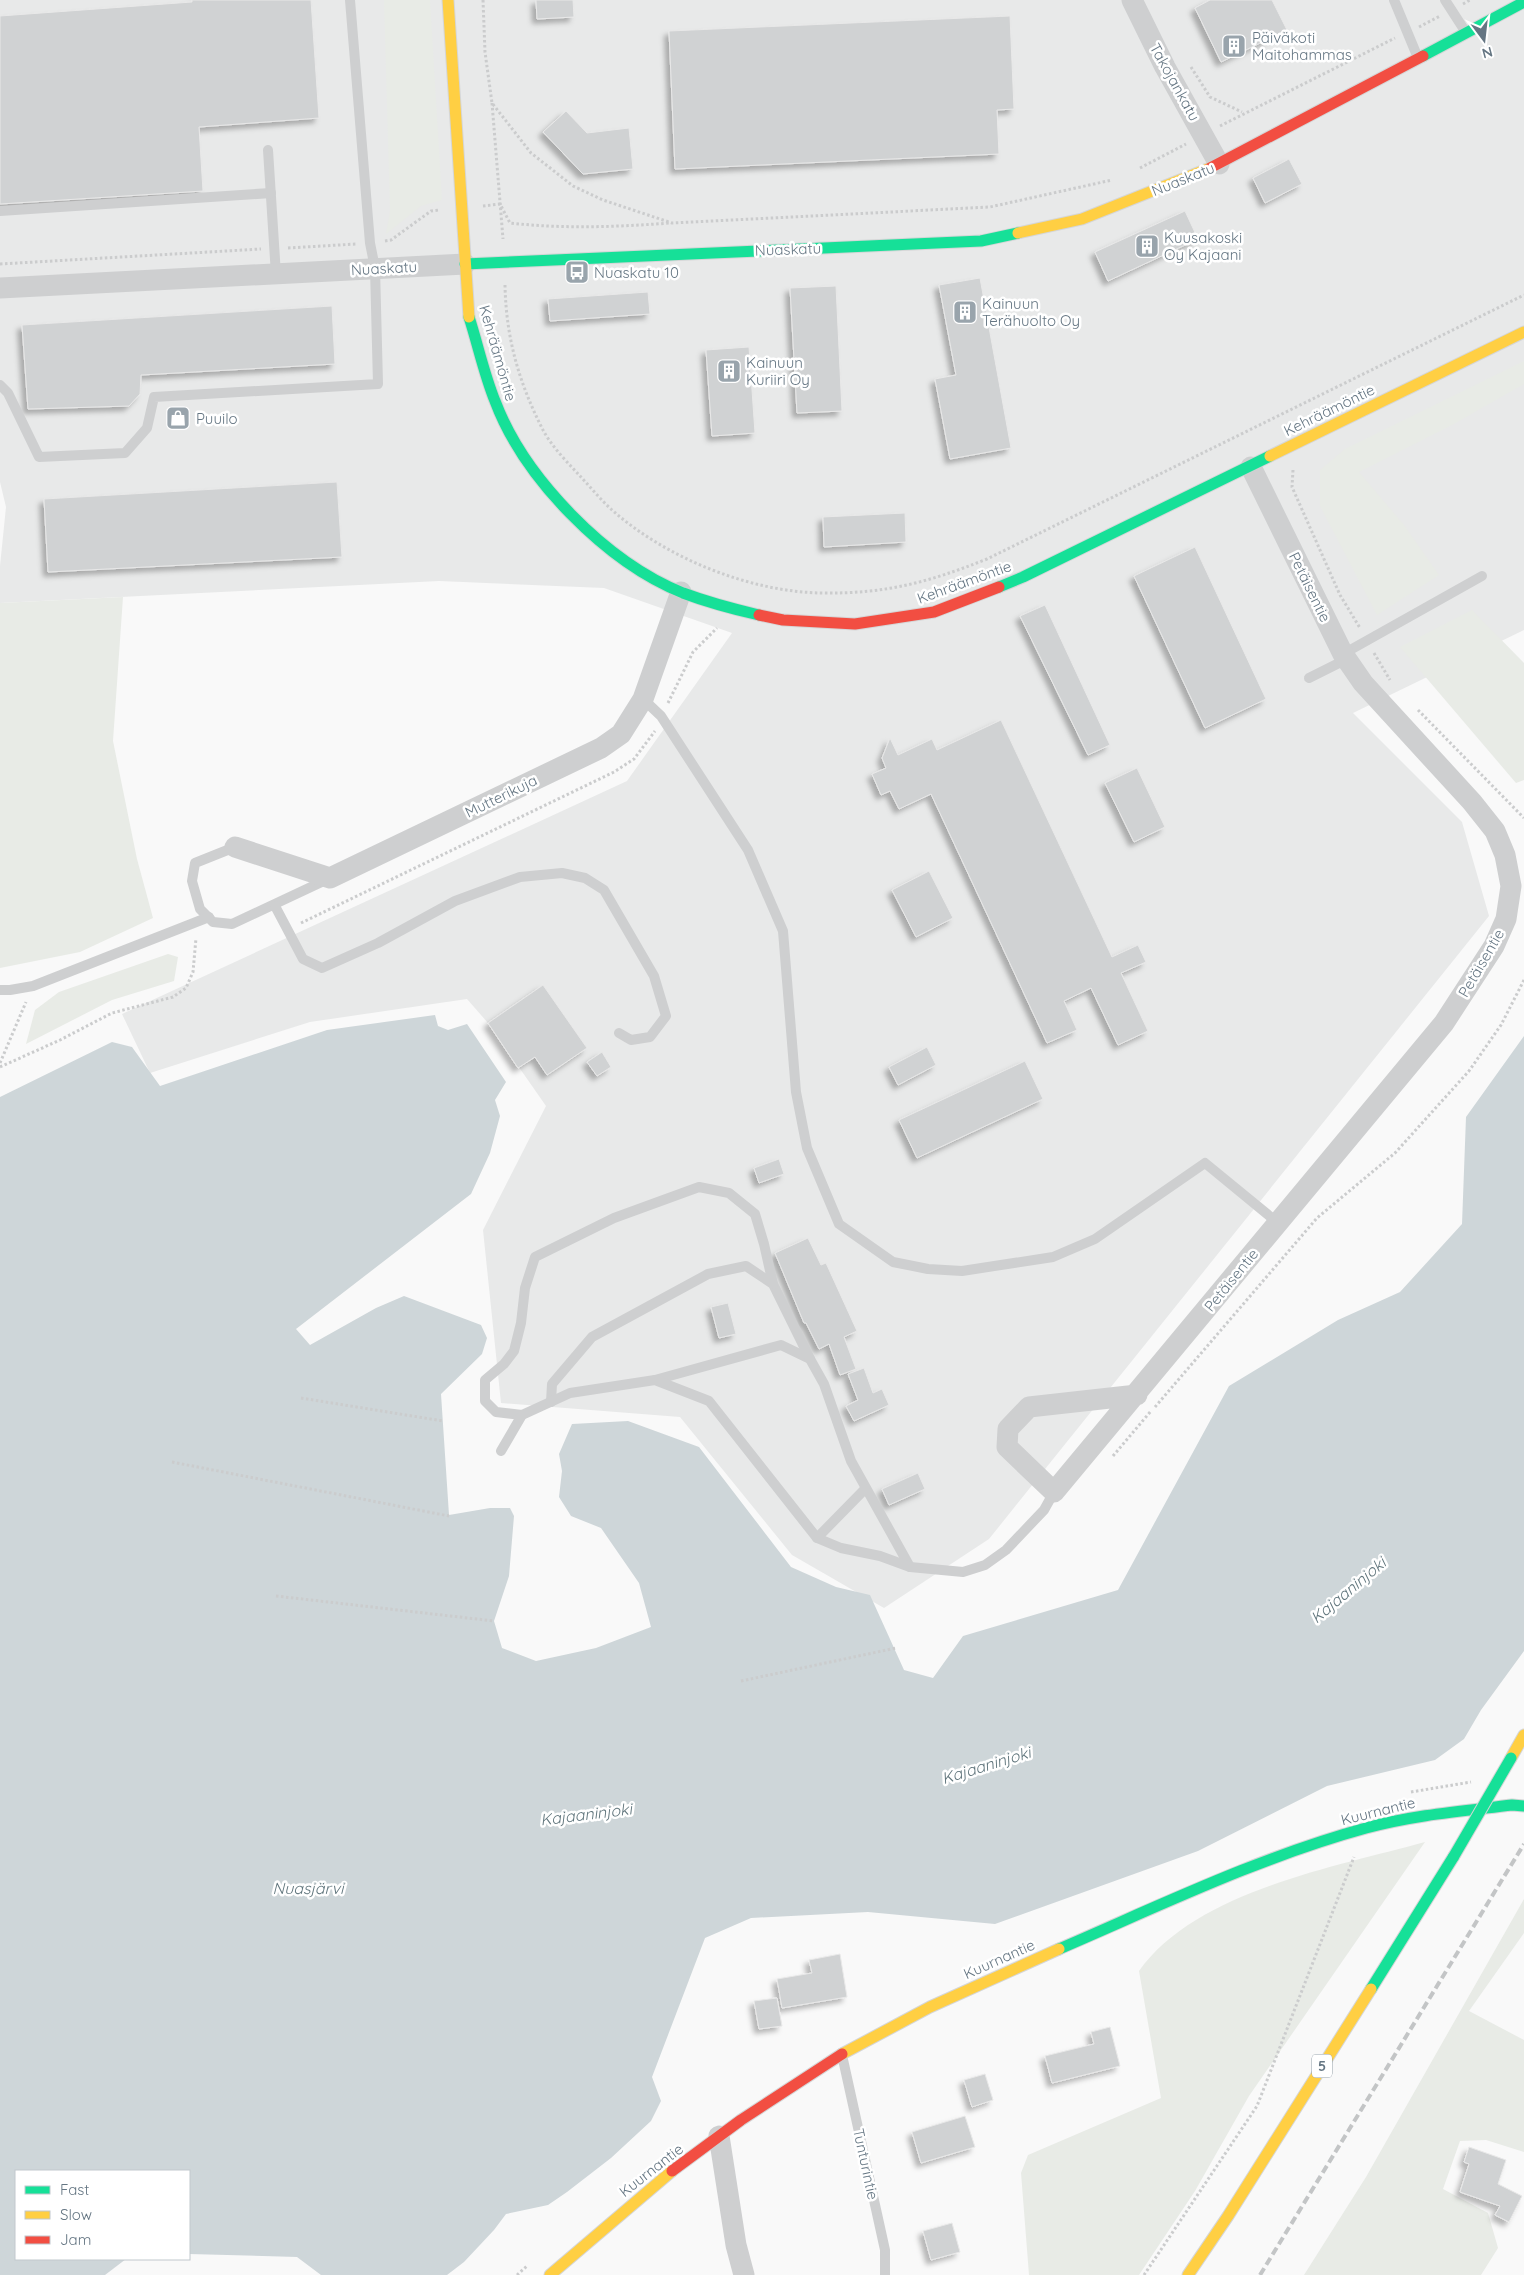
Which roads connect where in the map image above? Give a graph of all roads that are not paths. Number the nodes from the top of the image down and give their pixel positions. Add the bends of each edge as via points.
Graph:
1 (350, 0) edge
2 (448, 0) edge
3 (1132, 0) edge
4 (1394, 0) edge
5 (1446, 0) edge
6 (1524, 2) edge
7 (1466, 34) junction
8 (1418, 59) junction
9 (268, 150) dead end
10 (1220, 164) junction
11 (271, 193) junction
12 (0, 211) edge
13 (465, 264) junction
14 (375, 268) junction
15 (276, 275) junction
16 (0, 288) edge
17 (1524, 332) edge
18 (0, 385) edge
19 (1251, 467) junction
20 (1482, 576) dead end
21 (681, 592) junction
22 (1345, 657) junction
23 (1309, 678) dead end
24 (643, 700) junction
25 (235, 847) joint
26 (330, 878) junction
27 (275, 906) junction
28 (209, 917) junction
29 (0, 990) edge
30 (619, 1033) dead end
31 (1278, 1223) junction
32 (772, 1284) junction
33 (810, 1359) junction
34 (655, 1380) junction
35 (1137, 1395) junction
36 (551, 1402) junction
37 (522, 1415) junction
38 (501, 1451) dead end
39 (865, 1488) junction
40 (1054, 1492) junction
41 (817, 1538) junction
42 (910, 1567) junction
43 (1524, 1736) edge
44 (1524, 1806) edge
45 (842, 2054) junction
46 (719, 2136) junction
47 (550, 2275) edge
48 (744, 2275) edge
49 (885, 2275) edge
50 (1188, 2275) edge

1 - 14 lane via 370,242
2 - 13 main road, Kehräämöntie
3 - 10 street, Takojankatu via 1165,67
4 - 8 lane
5 - 7 lane
6 - 7 main road, Nuaskatu
7 - 8 main road, Nuaskatu
8 - 10 main road, Nuaskatu
9 - 11 lane
10 - 13 main road, Nuaskatu via 1082,219 981,241
11 - 12 lane
11 - 15 lane
13 - 14 street, Nuaskatu
13 - 21 main road, Kehräämöntie via 468,313 482,363 495,402 524,457 562,507 626,562
14 - 15 street, Nuaskatu
14 - 18 lane via 378,384 154,397 147,428 124,453 39,457 8,393
15 - 16 street, Nuaskatu
17 - 19 main road, Kehräämöntie
19 - 21 main road, Kehräämöntie via 1023,577 934,612 855,624 783,620 728,608
19 - 22 street, Petäisentie
20 - 22 lane
21 - 24 street, Mutterikuja
22 - 23 lane
22 - 31 street, Petäisentie via 1362,683 1495,831 1505,855 1511,886 1506,920 1494,946 1444,1023
24 - 26 street, Mutterikuja via 621,734 601,748
24 - 31 lane via 662,716 748,850 783,931 796,1092 807,1148 839,1224 892,1262 928,1269 962,1271 1052,1257 1095,1239 1205,1163
25 - 26 street
25 - 28 lane via 195,863 192,880 200,908
26 - 27 lane
27 - 28 lane via 232,924 214,922
27 - 30 lane via 303,959 322,968 378,943 455,901 520,877 562,873 585,878 604,890 628,929 654,976 666,1016 650,1038 631,1040
28 - 29 lane via 33,986
31 - 35 street, Petäisentie
32 - 33 lane
32 - 36 lane via 746,1266 708,1274 652,1303 592,1337 552,1384
32 - 37 lane via 755,1214 729,1193 699,1187 614,1218 534,1257 514,1351 485,1380 485,1401 496,1412
33 - 34 lane via 781,1345
33 - 39 lane via 824,1384 851,1461
34 - 36 lane via 570,1393
34 - 41 lane via 709,1401
35 - 40 street, Petäisentie
35 - 40 street via 1029,1408 1008,1429 1007,1447
36 - 37 lane
37 - 38 lane
39 - 41 lane
39 - 42 lane
40 - 42 lane via 1044,1510 1006,1550 985,1565 963,1572
41 - 42 lane
43 - 50 main road, 5, bridge via 1454,1856
44 - 45 main road, Kuurnantie via 1426,1815 1365,1828 1304,1847 949,1998
45 - 46 main road, Kuurnantie
45 - 49 lane, Tunturintie via 885,2250
46 - 47 main road, Kuurnantie via 644,2194
46 - 48 street via 736,2245

